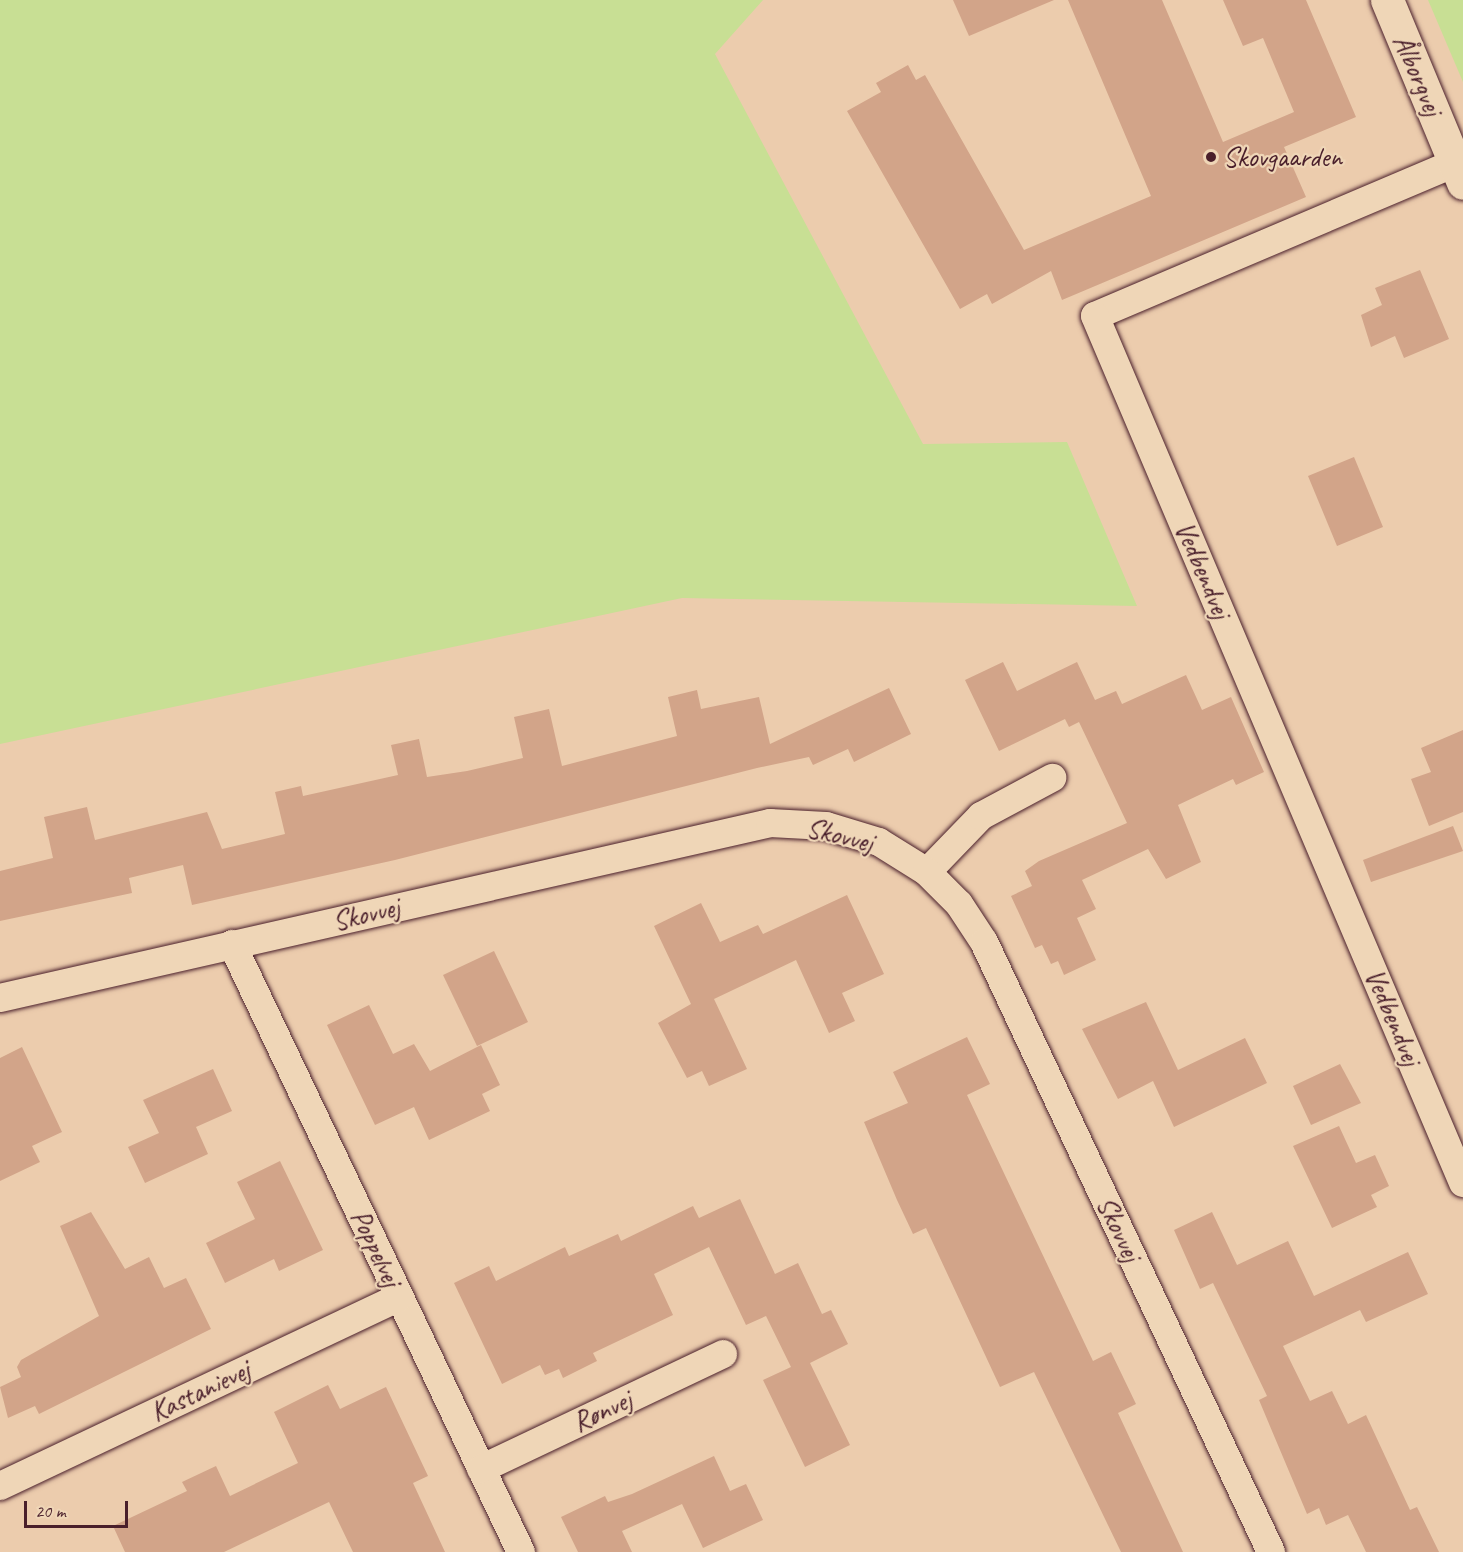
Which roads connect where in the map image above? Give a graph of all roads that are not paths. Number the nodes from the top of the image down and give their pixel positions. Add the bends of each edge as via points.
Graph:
1 (1387, 0) edge
2 (1459, 173) edge
3 (1052, 778) dead end
4 (927, 872) junction
5 (232, 944) junction
6 (0, 998) edge
7 (1463, 1183) edge
8 (400, 1297) junction
9 (723, 1354) dead end
10 (481, 1469) junction
11 (0, 1486) edge
12 (520, 1552) edge
13 (1271, 1552) edge

1 - 2 main road, Ålborgvej
2 - 7 street, Vedbendvej via 1095,316
3 - 4 street via 981,816
4 - 5 street, Skovvej via 879,842 826,826 770,823
4 - 13 street, Skovvej via 959,904 984,942
5 - 6 street, Skovvej
5 - 8 street, Poppelvej
8 - 10 street, Poppelvej
8 - 11 street, Kastanievej
9 - 10 street, Rønvej
10 - 12 street, Poppelvej

